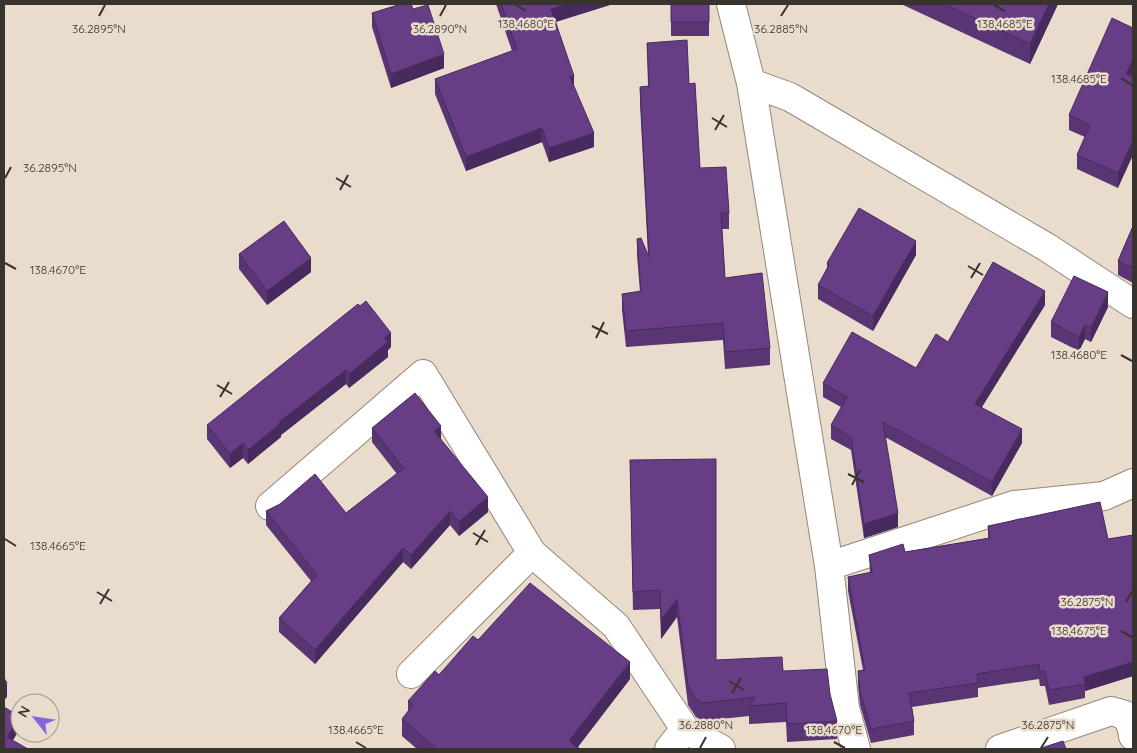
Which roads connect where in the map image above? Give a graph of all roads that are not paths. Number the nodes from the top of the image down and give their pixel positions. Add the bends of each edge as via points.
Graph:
1 (731, 4) edge
2 (751, 83) junction
3 (1133, 304) edge
4 (1133, 483) edge
5 (270, 506) dead end
6 (532, 553) junction
7 (829, 566) junction
8 (411, 674) dead end
9 (1133, 736) edge
10 (677, 739) edge
11 (721, 749) edge
12 (856, 749) edge
13 (1000, 749) edge

1 - 2 street
2 - 3 street via 790,97 1048,248
2 - 7 street
4 - 7 street via 1104,496 1014,505
5 - 6 street via 423,374
6 - 8 street
6 - 10 street via 616,626
7 - 12 street via 845,708
9 - 13 street via 1126,715 1111,711
10 - 11 street

